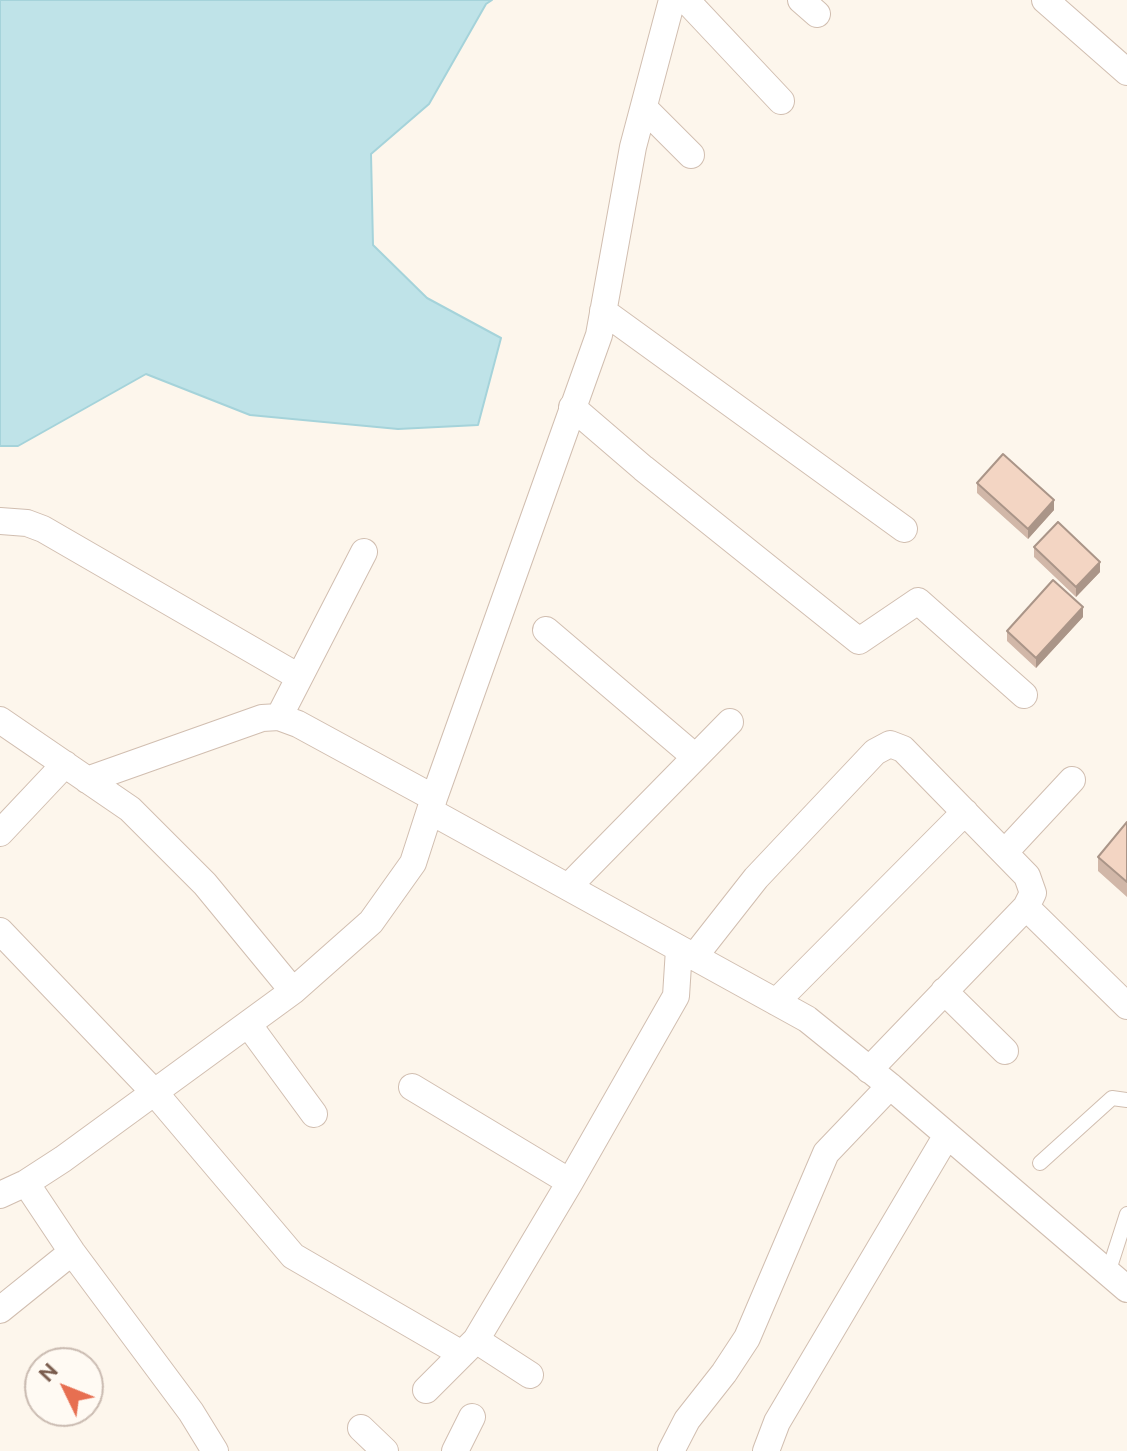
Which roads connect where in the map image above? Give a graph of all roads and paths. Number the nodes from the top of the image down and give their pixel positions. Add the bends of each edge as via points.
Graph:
1 (672, 0) edge
2 (686, 0) edge
3 (1045, 0) edge
4 (1127, 72) edge
5 (781, 101) dead end
6 (644, 108) junction
7 (691, 155) dead end
8 (603, 311) junction
9 (572, 407) junction
10 (0, 521) edge
11 (904, 529) dead end
12 (364, 552) dead end
13 (546, 630) dead end
14 (299, 677) junction
15 (1024, 695) dead end
16 (279, 717) junction
17 (0, 720) edge
18 (730, 722) dead end
19 (694, 756) junction
20 (65, 764) junction
21 (87, 780) junction
22 (1072, 780) dead end
23 (432, 804) junction
24 (965, 812) junction
25 (0, 833) edge
26 (1005, 852) junction
27 (568, 887) junction
28 (1026, 907) junction
29 (0, 931) edge
30 (687, 953) junction
31 (293, 991) junction
32 (944, 991) junction
33 (776, 1002) junction
34 (1127, 1006) edge
35 (248, 1024) junction
36 (1005, 1051) dead end
37 (869, 1070) junction
38 (890, 1086) junction
39 (412, 1087) dead end
40 (155, 1093) junction
41 (1127, 1100) edge
42 (314, 1114) dead end
43 (947, 1135) junction
44 (1040, 1163) dead end
45 (570, 1182) junction
46 (26, 1183) junction
47 (0, 1195) edge
48 (1127, 1214) edge
49 (72, 1252) junction
50 (1117, 1281) edge
51 (0, 1310) edge
52 (469, 1347) junction
53 (530, 1375) dead end
54 (426, 1390) dead end
55 (472, 1417) dead end
56 (361, 1428) dead end
57 (215, 1451) edge
58 (385, 1451) edge
59 (455, 1451) edge
60 (671, 1451) edge
61 (766, 1451) edge

1 - 6 street
2 - 5 street
3 - 4 street
6 - 7 street
6 - 8 street
8 - 9 street
8 - 11 street
9 - 15 street via 859,641 918,601
9 - 23 street
10 - 14 street via 43,529
12 - 14 street
13 - 19 street
14 - 16 street
16 - 21 street via 262,718
16 - 23 street
17 - 20 street
18 - 19 street
19 - 27 street
20 - 21 street
20 - 25 street
21 - 31 street via 130,809 205,884
22 - 26 street
23 - 27 street
23 - 31 street via 413,863 371,922
24 - 26 street
24 - 30 street via 903,749 890,744 882,748
24 - 33 street
26 - 28 street via 1027,876 1033,893
27 - 30 street
28 - 32 street
28 - 34 street
29 - 40 street
30 - 33 street
30 - 45 street via 676,996
31 - 35 street
32 - 36 street
32 - 37 street
33 - 37 street via 807,1019
35 - 40 street
35 - 42 street
37 - 38 street
38 - 43 street
38 - 60 street via 826,1153 747,1338 687,1420
39 - 45 street
40 - 46 street
40 - 52 street via 293,1256
41 - 44 lane via 1112,1098
43 - 50 street
43 - 61 street via 777,1422
45 - 52 street
46 - 47 street
46 - 49 street
48 - 50 lane
49 - 51 street
49 - 57 street
52 - 53 street
52 - 54 street
55 - 59 street
56 - 58 street

